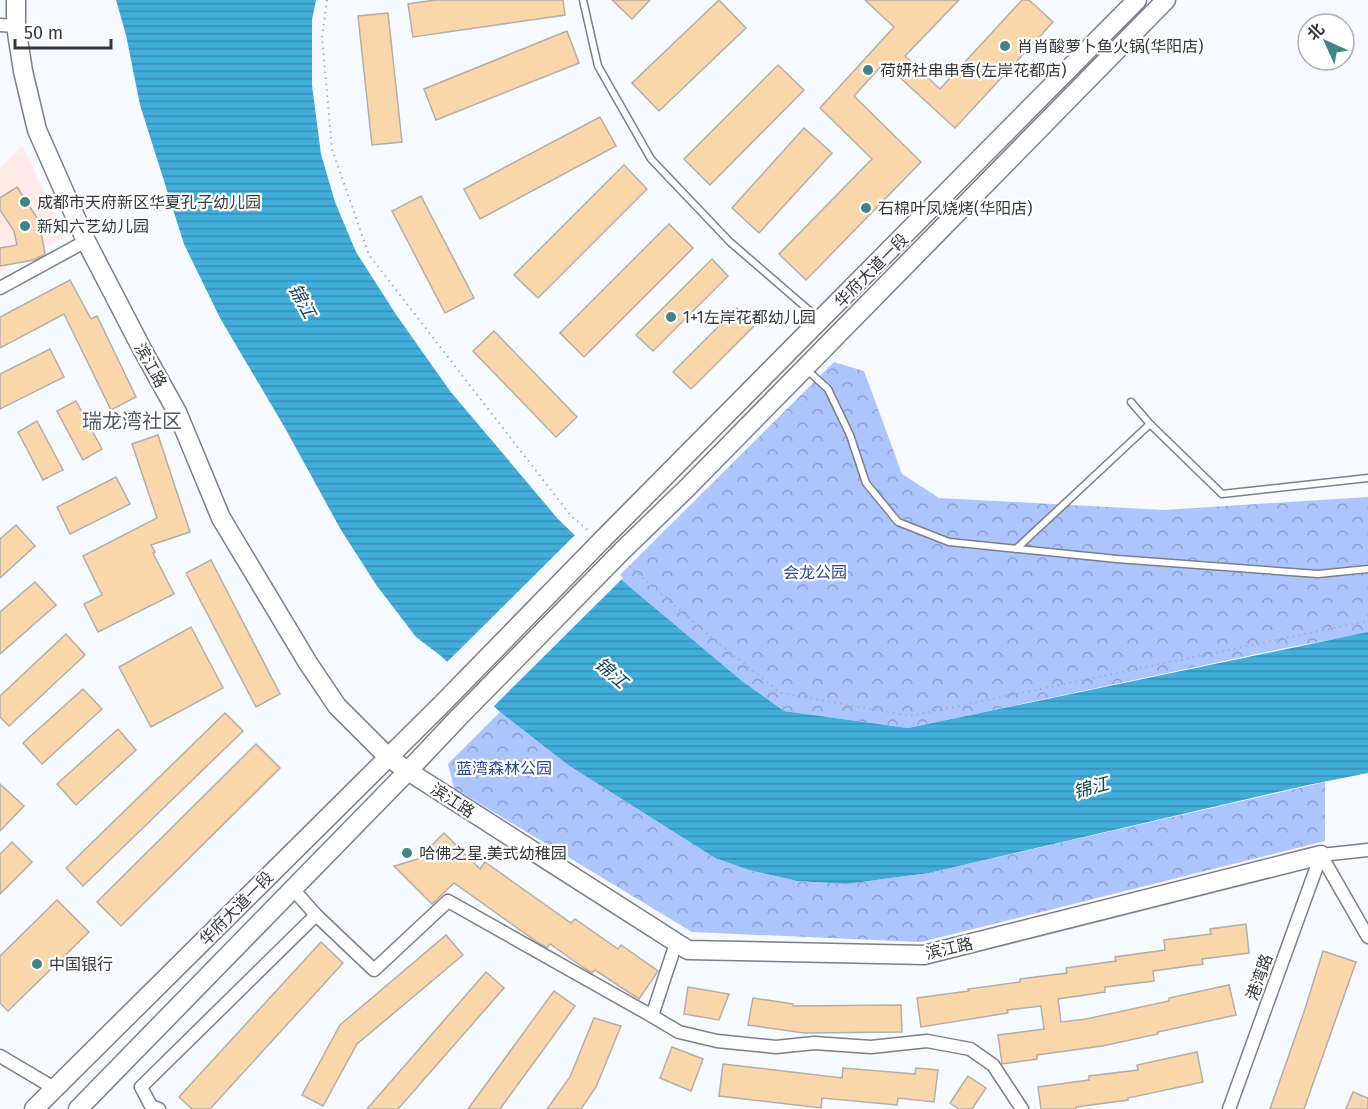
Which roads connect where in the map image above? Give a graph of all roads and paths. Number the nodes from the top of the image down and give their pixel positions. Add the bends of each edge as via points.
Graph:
1 (16, 0) edge
2 (327, 0) edge
3 (584, 0) edge
4 (1137, 0) edge
5 (1166, 0) edge
6 (8, 26) edge
7 (86, 241) junction
8 (0, 288) edge
9 (821, 320) junction
10 (804, 367) junction
11 (1131, 402) dead end
12 (1150, 424) junction
13 (1368, 478) edge
14 (596, 535) junction
15 (1016, 549) junction
16 (623, 555) junction
17 (1368, 569) edge
18 (1368, 621) edge
19 (388, 757) junction
20 (408, 771) junction
21 (1368, 850) edge
22 (1321, 855) junction
23 (292, 888) junction
24 (316, 915) junction
25 (1368, 937) edge
26 (676, 943) junction
27 (652, 1016) junction
28 (0, 1056) edge
29 (46, 1101) edge
30 (76, 1109) edge
31 (159, 1109) edge
32 (1022, 1109) edge
33 (1229, 1109) edge

1 - 6 main road, 滨江路
2 - 14 path via 322,37 332,149 369,255 572,516
3 - 9 lane via 598,66 651,159 730,242
4 - 9 main road, 华府大道一段
5 - 10 main road
6 - 7 main road, 滨江路 via 37,130
7 - 8 street
7 - 19 main road, 滨江路 via 177,412 221,518 337,706
9 - 14 main road, 华府大道一段
10 - 15 lane via 828,389 850,435 866,483 898,522 949,542
10 - 16 main road
11 - 12 lane
12 - 13 lane via 1222,494
12 - 15 lane
14 - 19 main road, 华府大道一段, bridge via 439,707
15 - 17 lane via 1318,574
16 - 18 path via 717,642 781,693 910,716
16 - 20 main road, bridge
19 - 20 main road, 滨江路
19 - 29 main road, 华府大道一段
20 - 23 main road
20 - 26 main road, 滨江路
21 - 22 street
22 - 25 street
22 - 26 main road, 滨江路 via 924,955 688,950
22 - 33 street, 港湾路
23 - 24 street
23 - 30 main road
24 - 27 street via 374,970 448,901
24 - 31 street via 141,1087 151,1106
26 - 27 street
27 - 32 street via 679,1032 717,1041 776,1047 814,1042 871,1047 927,1041 970,1049 993,1065
28 - 29 street
29 - 30 main road

